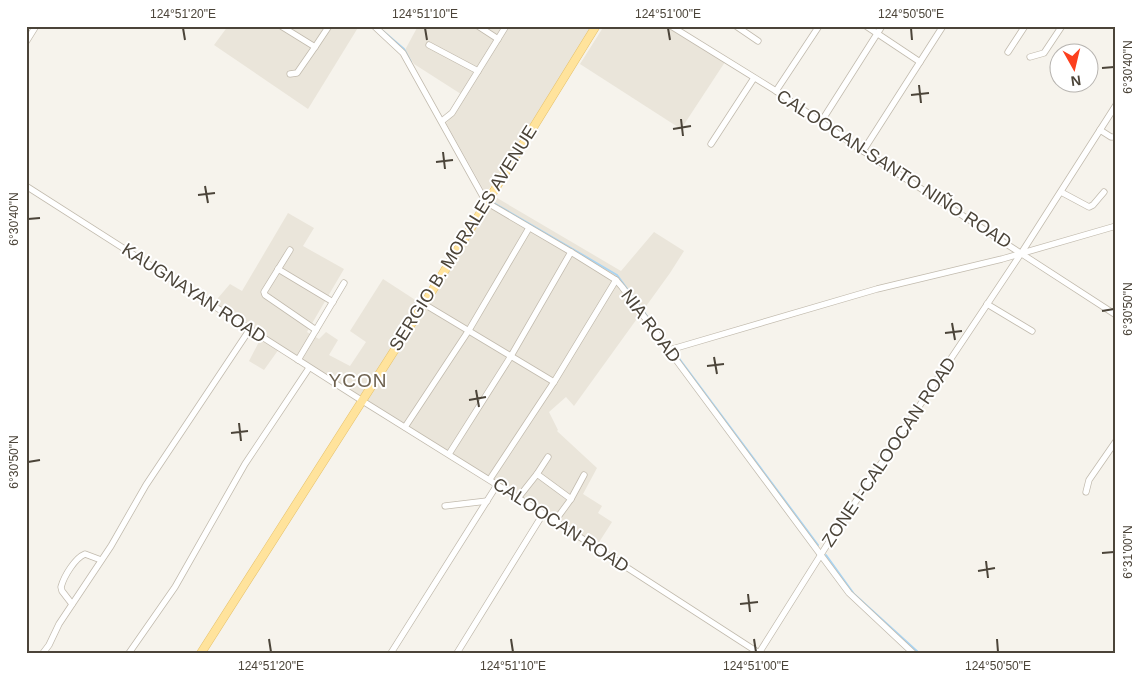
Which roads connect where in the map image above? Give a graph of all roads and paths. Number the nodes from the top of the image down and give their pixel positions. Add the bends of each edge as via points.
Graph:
1 (36, 26) edge
2 (281, 26) edge
3 (330, 26) edge
4 (374, 26) edge
5 (478, 26) edge
6 (506, 26) edge
7 (596, 26) edge
8 (671, 26) edge
9 (736, 26) edge
10 (819, 26) edge
11 (866, 26) edge
12 (882, 26) edge
13 (943, 26) edge
14 (1025, 26) edge
15 (1062, 26) edge
16 (877, 34) junction
17 (498, 39) junction
18 (758, 41) dead end
19 (26, 42) edge
20 (429, 45) dead end
21 (315, 47) junction
22 (1008, 52) dead end
23 (1030, 57) dead end
24 (920, 62) junction
25 (478, 71) junction
26 (290, 74) dead end
27 (754, 78) junction
28 (776, 91) junction
29 (1116, 105) edge
30 (444, 120) junction
31 (821, 122) junction
32 (1100, 130) junction
33 (1116, 137) edge
34 (711, 144) dead end
35 (863, 151) junction
36 (26, 186) edge
37 (1061, 192) junction
38 (1104, 192) dead end
39 (486, 202) junction
40 (1116, 226) edge
41 (529, 228) junction
42 (290, 250) dead end
43 (571, 252) junction
44 (1022, 252) junction
45 (278, 269) junction
46 (616, 280) junction
47 (344, 283) dead end
48 (333, 302) junction
49 (424, 304) junction
50 (988, 304) junction
51 (1116, 315) edge
52 (250, 329) junction
53 (316, 330) junction
54 (469, 330) junction
55 (1032, 331) dead end
56 (669, 350) junction
57 (511, 356) junction
58 (298, 360) junction
59 (309, 368) junction
60 (554, 382) junction
61 (361, 400) junction
62 (405, 427) junction
63 (1116, 441) edge
64 (449, 454) junction
65 (548, 457) dead end
66 (537, 474) junction
67 (584, 475) dead end
68 (490, 480) junction
69 (497, 486) junction
70 (1086, 492) dead end
71 (518, 498) junction
72 (571, 498) junction
73 (487, 501) junction
74 (445, 506) dead end
75 (543, 514) junction
76 (556, 521) junction
77 (821, 556) junction
78 (101, 560) junction
79 (72, 604) junction
80 (43, 653) edge
81 (129, 653) edge
82 (201, 653) edge
83 (391, 653) edge
84 (457, 653) edge
85 (759, 653) edge
86 (913, 653) edge

1 - 19 street
2 - 21 street
3 - 21 street
4 - 30 street, NIA ROAD via 404,53
5 - 17 street
6 - 17 street
7 - 39 main road, SERGIO B. MORALES AVENUE
8 - 27 street, CALOOCAN-SANTO NIÑO ROAD
9 - 18 street
10 - 28 street
11 - 16 street
12 - 16 street
13 - 24 street
14 - 22 street
15 - 23 street via 1044,52
16 - 24 street
16 - 31 street
17 - 25 street
20 - 25 street
21 - 26 street via 297,72
24 - 35 street
25 - 30 street via 452,113
27 - 28 street, CALOOCAN-SANTO NIÑO ROAD
27 - 34 street
28 - 31 street, CALOOCAN-SANTO NIÑO ROAD
29 - 32 street, ZONE I-CALOOCAN ROAD
30 - 39 street, NIA ROAD
31 - 35 street, CALOOCAN-SANTO NIÑO ROAD
32 - 33 street
32 - 37 street, ZONE I-CALOOCAN ROAD
35 - 44 street, CALOOCAN-SANTO NIÑO ROAD
36 - 52 street, KAUGNAYAN ROAD
37 - 38 street via 1089,207
37 - 44 street, ZONE I-CALOOCAN ROAD
39 - 41 street, NIA ROAD
39 - 49 main road, SERGIO B. MORALES AVENUE
40 - 44 street
41 - 43 street, NIA ROAD
41 - 54 street
42 - 45 street
43 - 46 street, NIA ROAD
43 - 57 street
44 - 50 street, ZONE I-CALOOCAN ROAD
44 - 51 street, CALOOCAN-SANTO NIÑO ROAD
44 - 56 street via 877,289
45 - 48 street
45 - 53 street via 264,295
46 - 56 street, NIA ROAD
46 - 60 street
47 - 48 street
48 - 53 street
49 - 54 street
49 - 61 main road, SERGIO B. MORALES AVENUE
50 - 55 street
50 - 77 street, ZONE I-CALOOCAN ROAD
52 - 58 street, KAUGNAYAN ROAD
52 - 78 street via 146,485
53 - 58 street
54 - 57 street
54 - 62 street
56 - 77 street, NIA ROAD
57 - 60 street
57 - 64 street
58 - 59 street, KAUGNAYAN ROAD
59 - 61 street, KAUGNAYAN ROAD
59 - 81 street via 245,464 175,586
60 - 68 street
61 - 62 street, CALOOCAN ROAD
61 - 82 main road, SERGIO B. MORALES AVENUE
62 - 64 street, CALOOCAN ROAD
63 - 70 street via 1089,480
64 - 68 street, CALOOCAN ROAD
65 - 66 street
66 - 71 street
66 - 72 street
67 - 72 street
68 - 69 street, CALOOCAN ROAD
69 - 71 street, CALOOCAN ROAD
69 - 73 street
71 - 75 street, CALOOCAN ROAD
72 - 76 street
73 - 74 street
73 - 83 street
75 - 76 street, CALOOCAN ROAD
75 - 84 street
76 - 85 street, CALOOCAN ROAD
77 - 85 street, ZONE I-CALOOCAN ROAD
77 - 86 street, NIA ROAD via 859,603
78 - 79 street
78 - 79 street via 85,554 73,566 61,587
79 - 80 street

